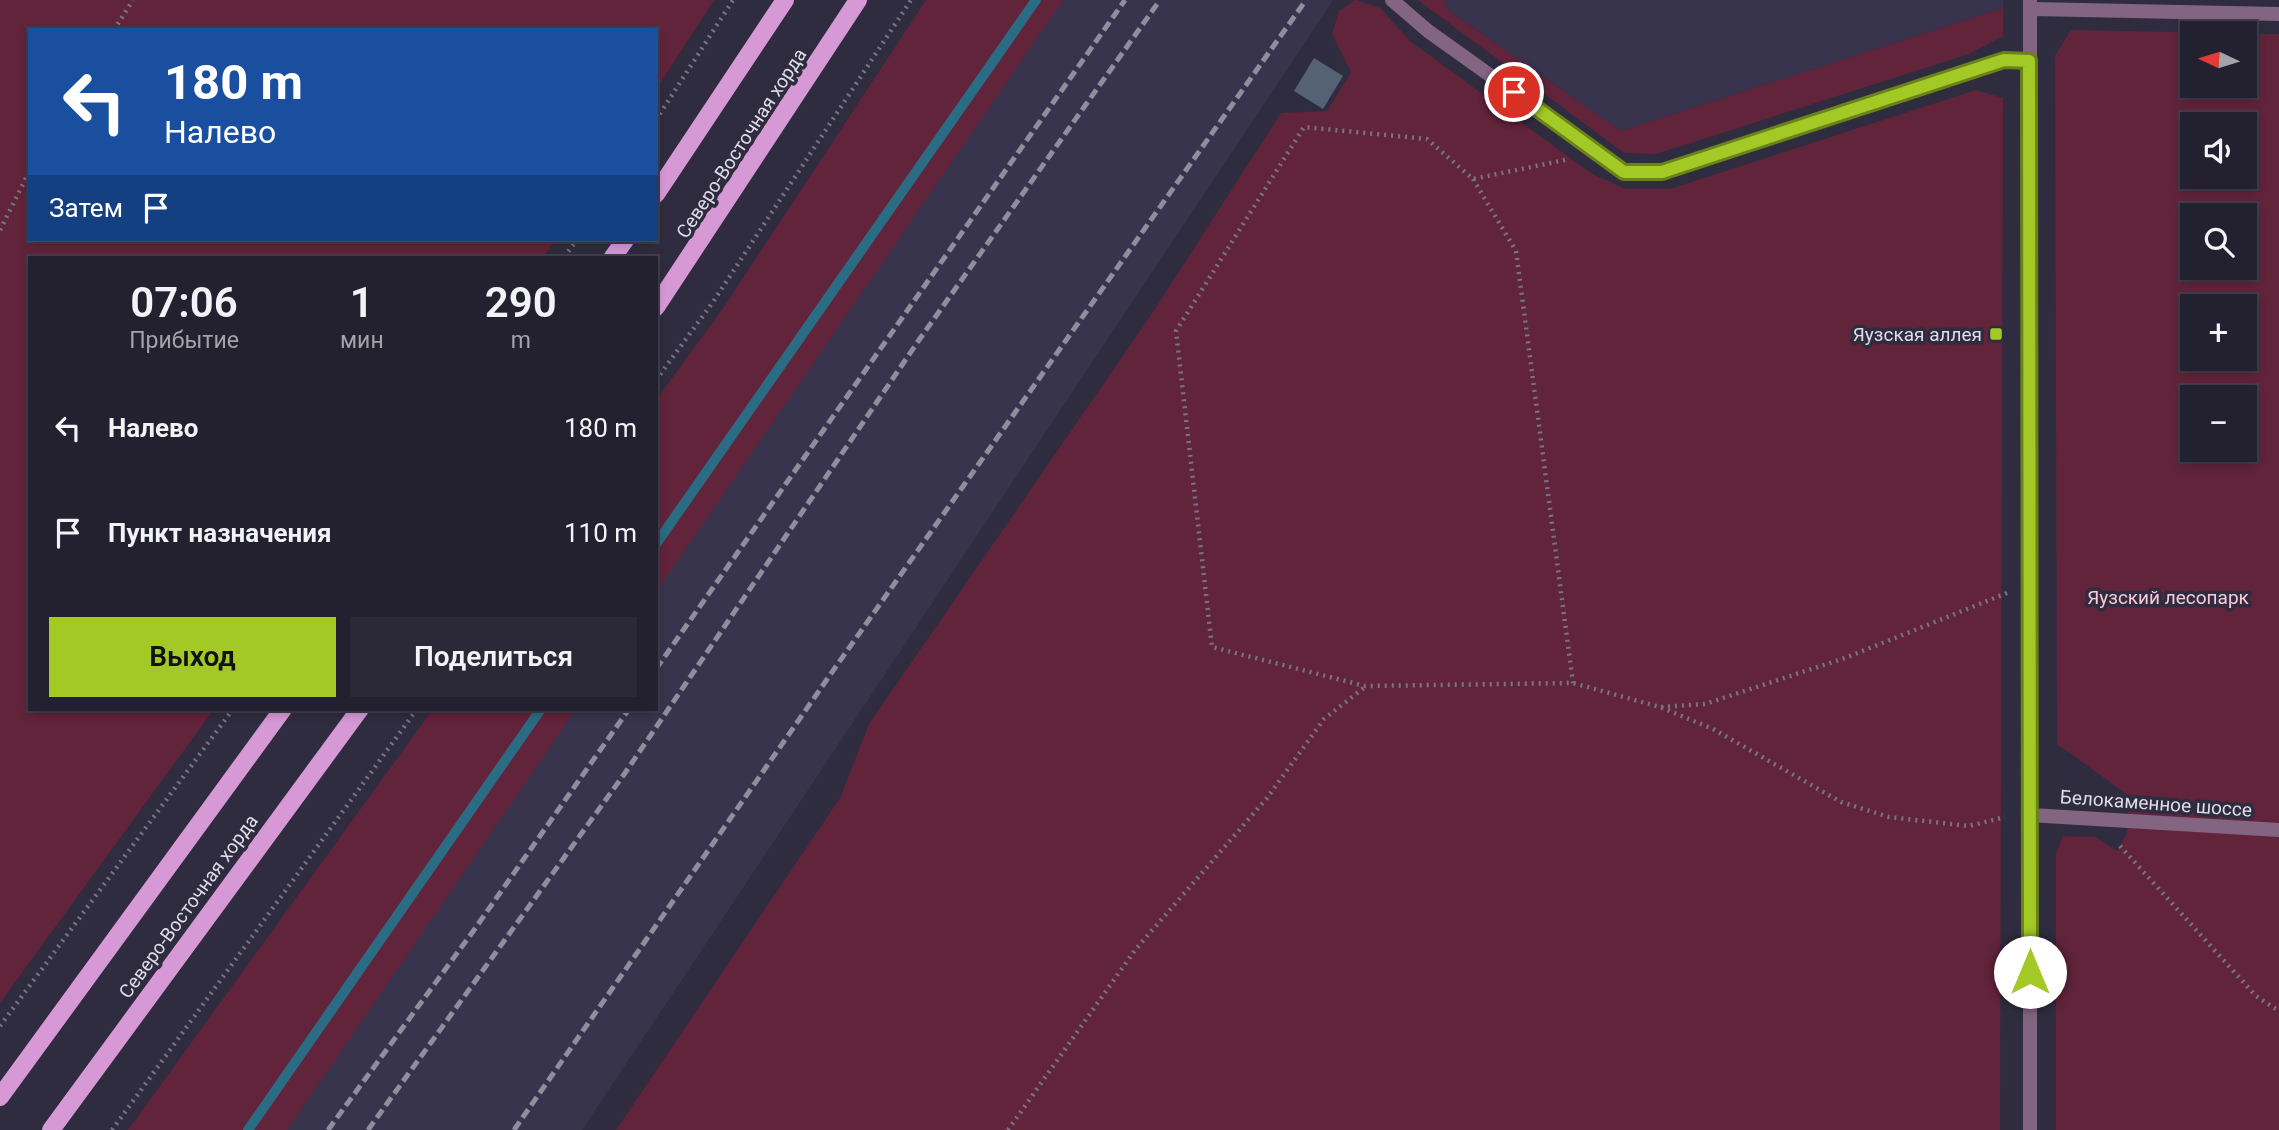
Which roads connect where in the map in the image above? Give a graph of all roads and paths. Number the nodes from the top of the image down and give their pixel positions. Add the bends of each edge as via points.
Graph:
1 (133, 0) edge
2 (733, 0) edge
3 (785, 0) edge
4 (858, 0) edge
5 (911, 0) edge
6 (1392, 0) edge
7 (2030, 5) edge
8 (2279, 14) edge
9 (115, 28) edge
10 (2029, 61) junction
11 (658, 117) edge
12 (1600, 153) junction
13 (28, 174) edge
14 (1473, 179) junction
15 (658, 191) edge
16 (0, 230) edge
17 (575, 242) edge
18 (623, 242) edge
19 (565, 256) edge
20 (613, 256) edge
21 (658, 304) edge
22 (658, 377) edge
23 (2030, 590) junction
24 (1573, 683) junction
25 (1365, 686) junction
26 (1661, 707) junction
27 (232, 711) edge
28 (282, 711) edge
29 (359, 711) edge
30 (416, 711) edge
31 (2030, 815) junction
32 (2095, 819) junction
33 (2279, 830) edge
34 (2279, 1011) edge
35 (0, 1026) edge
36 (0, 1097) edge
37 (51, 1130) edge
38 (112, 1130) edge
39 (1008, 1130) edge
40 (2030, 1130) edge

1 - 9 path
2 - 11 path
3 - 15 main road
4 - 21 main road, Северо-Восточная хорда
5 - 22 path via 713,302
6 - 12 street via 1428,31
7 - 8 street
7 - 10 street
10 - 12 street via 2004,60 1662,172 1624,172
10 - 23 street
12 - 14 path
13 - 16 path
14 - 24 path via 1516,251
14 - 25 path via 1427,139 1304,127 1176,331 1212,647
17 - 19 path
18 - 20 main road
23 - 26 path via 2015,590 1845,658 1705,704
23 - 31 street
24 - 25 path
24 - 26 path
25 - 39 path via 1324,719 1267,798 1135,950
26 - 31 path via 1713,729 1841,802 1889,817 1969,826 2015,814
27 - 35 path
28 - 36 main road, Северо-Восточная хорда
29 - 37 main road, Северо-Восточная хорда
30 - 38 path
31 - 32 street, Белокаменное шоссе
31 - 40 street
32 - 33 street, Белокаменное шоссе
32 - 34 path via 2256,996

